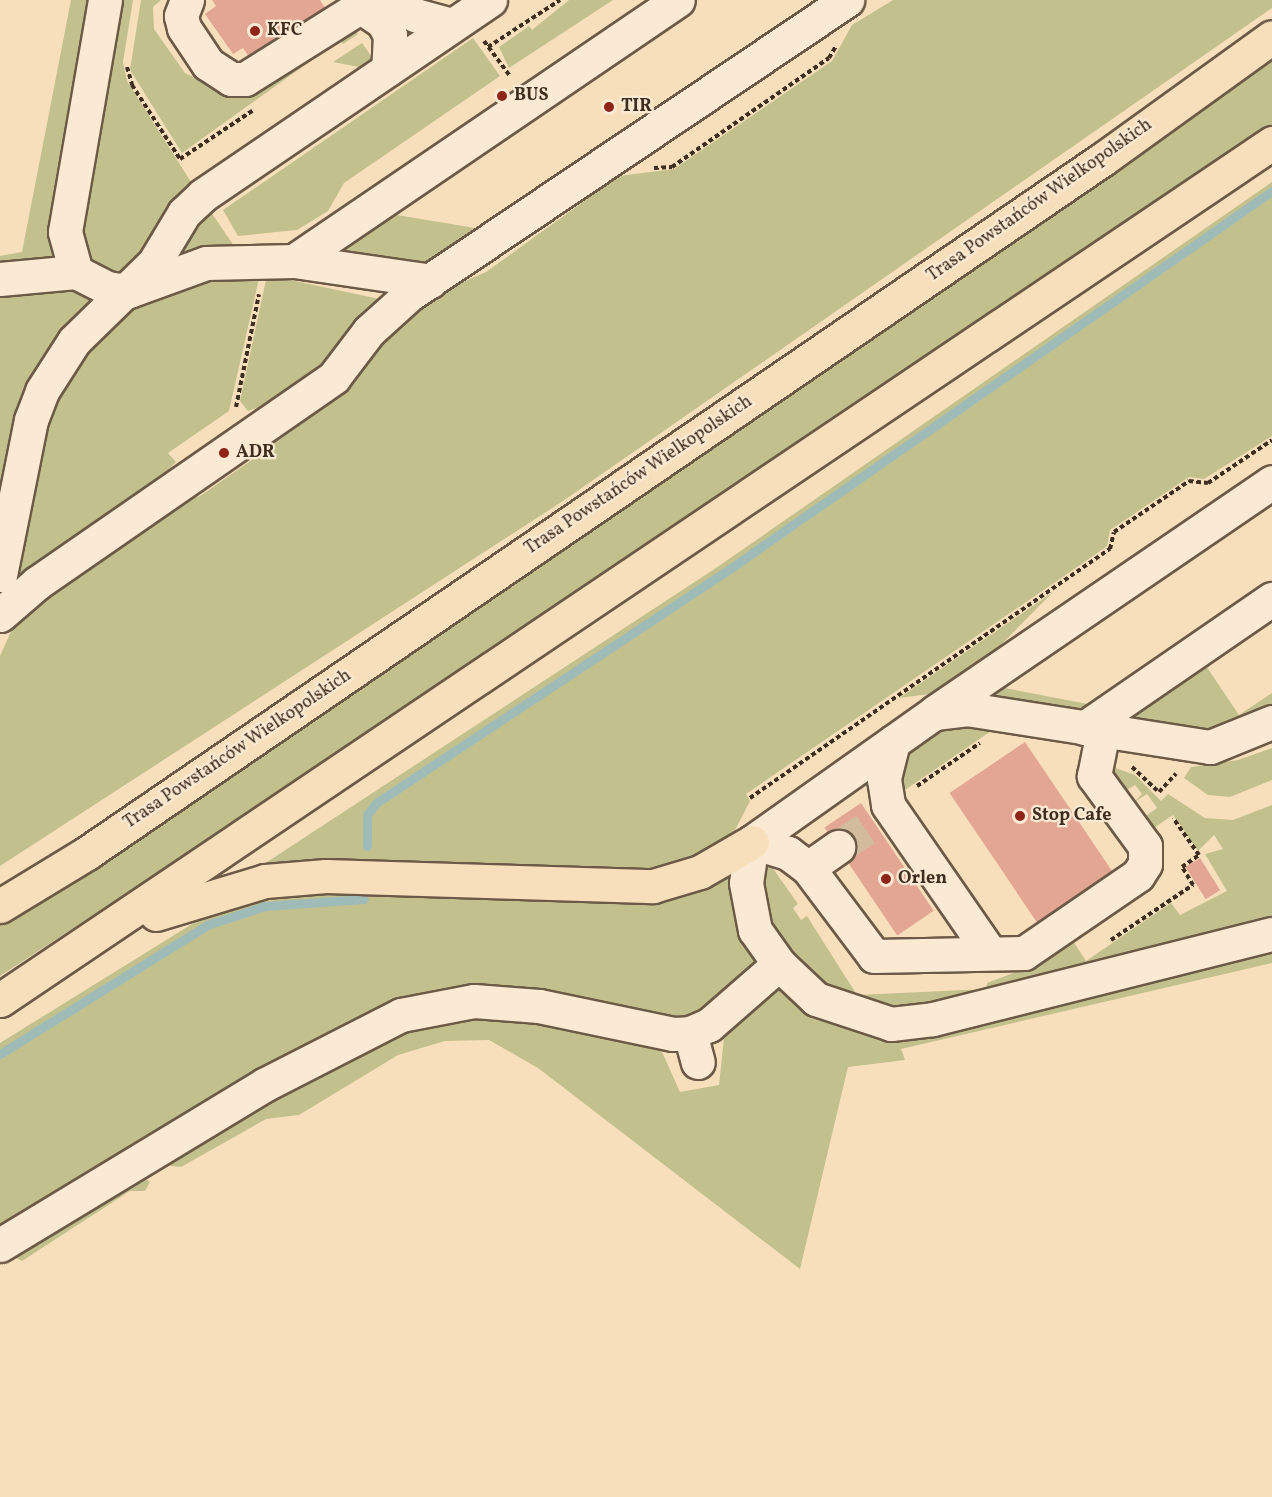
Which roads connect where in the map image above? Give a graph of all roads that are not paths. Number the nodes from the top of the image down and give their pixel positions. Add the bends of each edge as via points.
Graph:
1 (105, 0) edge
2 (187, 0) edge
3 (490, 0) edge
4 (678, 0) edge
5 (847, 0) edge
6 (374, 2) edge
7 (464, 28) junction
8 (1272, 37) edge
9 (388, 69) junction
10 (1272, 143) edge
11 (280, 261) junction
12 (76, 272) junction
13 (0, 279) edge
14 (431, 281) junction
15 (129, 291) junction
16 (1272, 482) edge
17 (0, 576) edge
18 (1272, 599) edge
19 (0, 615) edge
20 (933, 713) junction
21 (1272, 722) edge
22 (1093, 730) junction
23 (892, 741) junction
24 (752, 842) junction
25 (838, 847) tunnel mouth
26 (808, 868) junction
27 (0, 906) edge
28 (109, 931) junction
29 (1272, 934) edge
30 (988, 950) junction
31 (779, 964) junction
32 (0, 1000) edge
33 (0, 1245) edge

1 - 12 lane via 65,215
2 - 6 lane via 181,16 184,28 208,64 231,79 261,72
3 - 7 lane
4 - 11 lane
5 - 14 lane
6 - 7 lane
6 - 9 lane via 390,35
7 - 9 lane
8 - 27 highway, Trasa Powstańców Wielkopolskich via 1044,200 87,853
9 - 15 lane via 203,195
10 - 28 highway
11 - 14 lane
11 - 15 lane via 206,263
12 - 13 lane
12 - 15 lane via 107,288
14 - 19 lane via 387,312 334,377 37,583
15 - 17 lane via 74,341 42,391 25,447
16 - 20 lane
18 - 22 lane
20 - 22 lane via 968,709
20 - 23 lane
21 - 22 lane via 1209,747
22 - 30 lane via 1094,776 1145,846 1145,864 1138,875 1024,953
23 - 24 lane
23 - 30 lane via 884,779 885,813
24 - 26 lane via 788,853
24 - 28 highway via 700,872 653,886 326,876 275,880 193,901
24 - 31 lane via 747,905 755,930
25 - 26 lane
26 - 30 lane via 874,956
28 - 32 highway
29 - 31 lane via 933,1019 891,1024 816,999
31 - 33 lane via 709,1025 694,1047 474,1000 402,1015 264,1085

